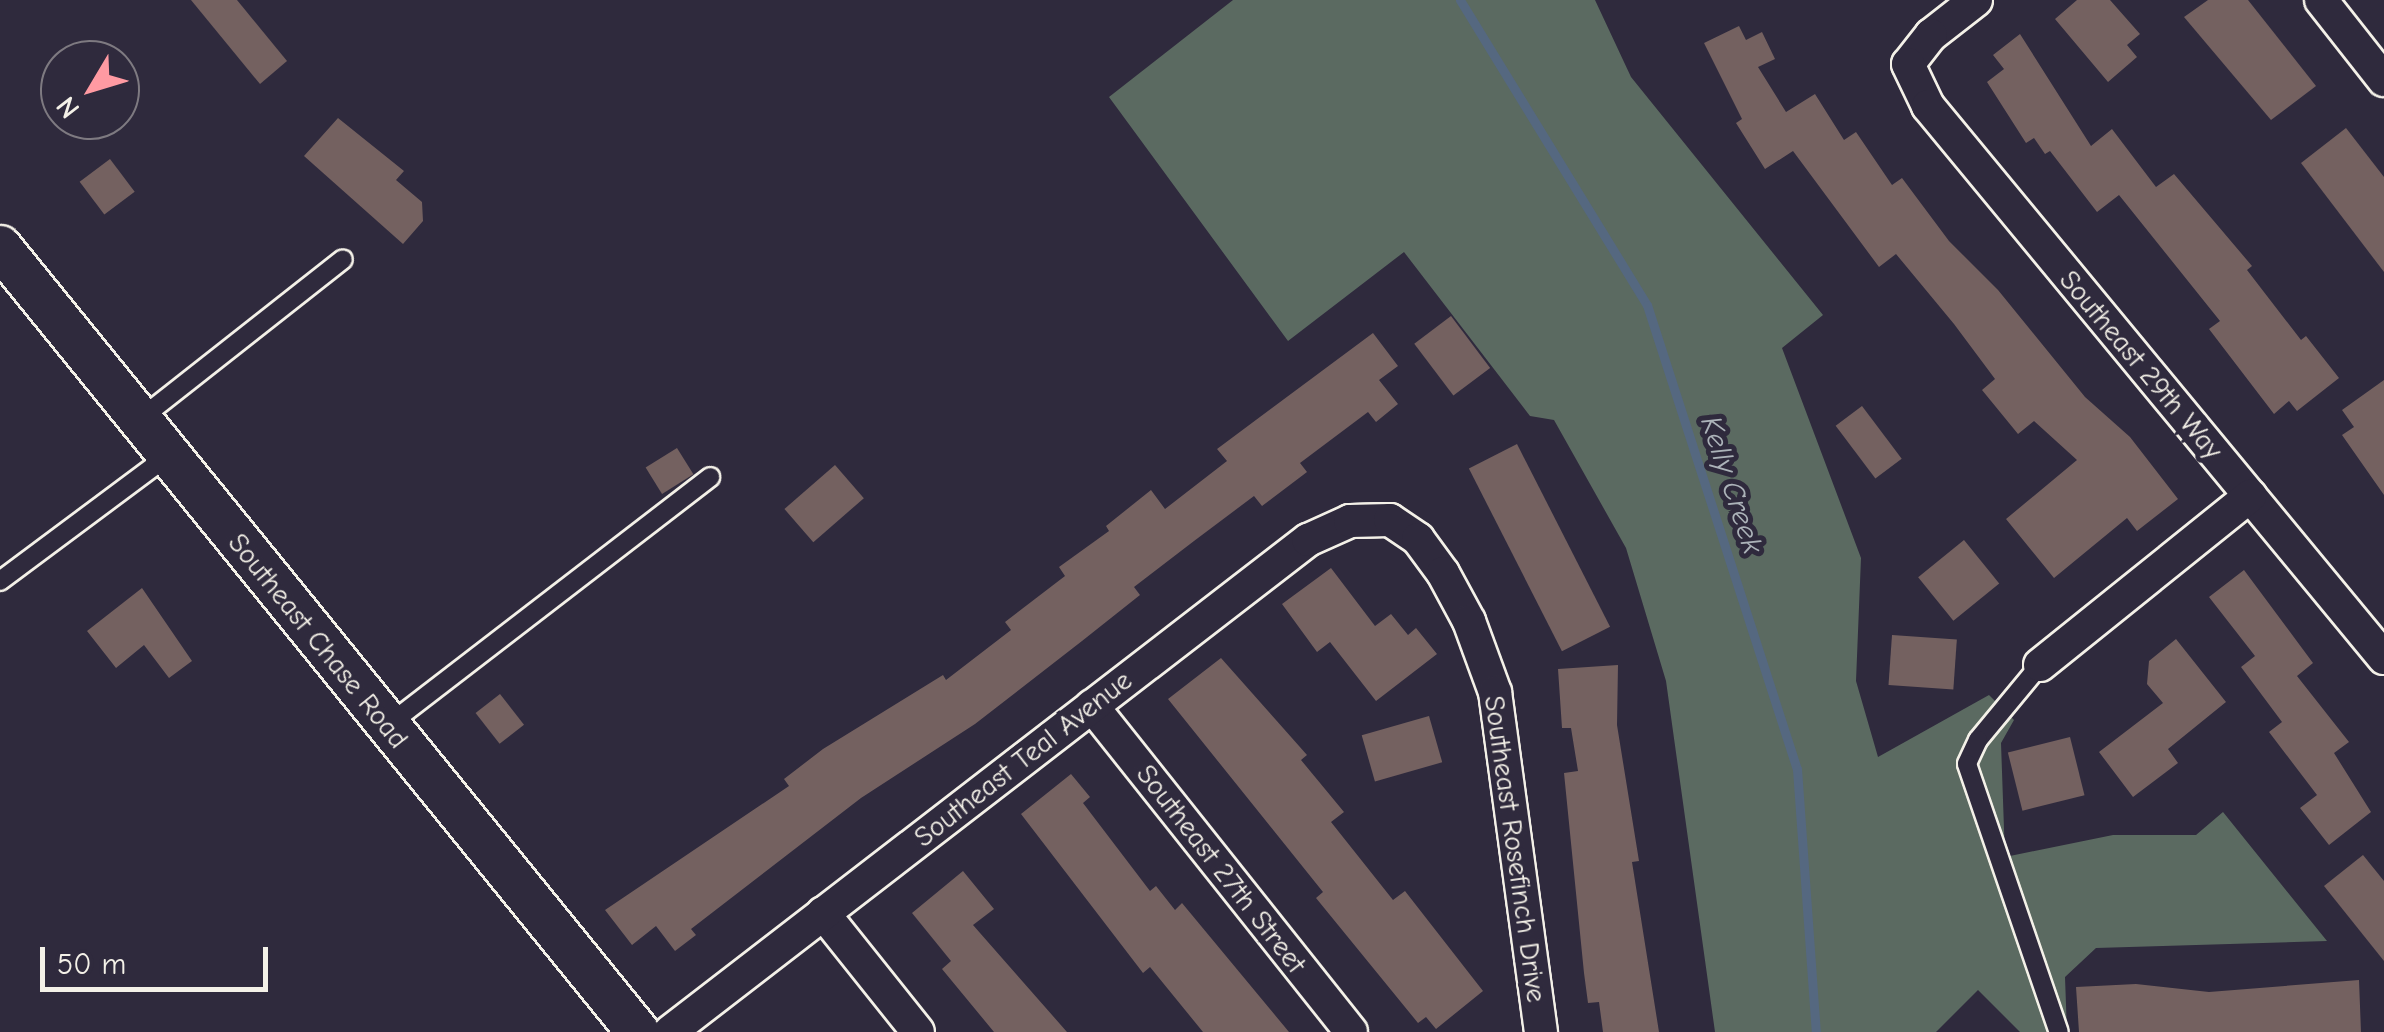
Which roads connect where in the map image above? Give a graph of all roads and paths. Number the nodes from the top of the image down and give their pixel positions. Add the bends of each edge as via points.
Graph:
1 (1976, 0) edge
2 (2320, 0) edge
3 (2384, 80) edge
4 (0, 247) edge
5 (342, 258) dead end
6 (140, 420) junction
7 (168, 456) junction
8 (710, 477) dead end
9 (2250, 496) junction
10 (1390, 520) joint
11 (0, 581) edge
12 (2384, 658) edge
13 (2040, 665) joint
14 (1092, 706) junction
15 (387, 726) junction
16 (823, 913) junction
17 (638, 1032) edge
18 (670, 1032) edge
19 (918, 1032) edge
20 (1351, 1032) edge
21 (1541, 1032) edge
22 (2059, 1032) edge

1 - 9 street, Southeast 29th Way via 1931,35 1908,64 1928,106
2 - 3 street
4 - 6 street, Southeast Chase Road
5 - 6 lane
6 - 7 street, Southeast Chase Road
7 - 11 lane
7 - 15 street, Southeast Chase Road
8 - 15 lane
9 - 12 street, Southeast 29th Way
9 - 13 street
10 - 14 street, Southeast Teal Avenue via 1350,521 1308,540
10 - 21 street, Southeast Rosefinch Drive via 1418,539 1443,573 1495,692
13 - 22 lane via 1978,740 1967,764
14 - 16 street, Southeast Teal Avenue
14 - 20 street, Southeast 27th Street
15 - 17 street, Southeast Chase Road
16 - 18 street, Southeast Teal Avenue
16 - 19 street

